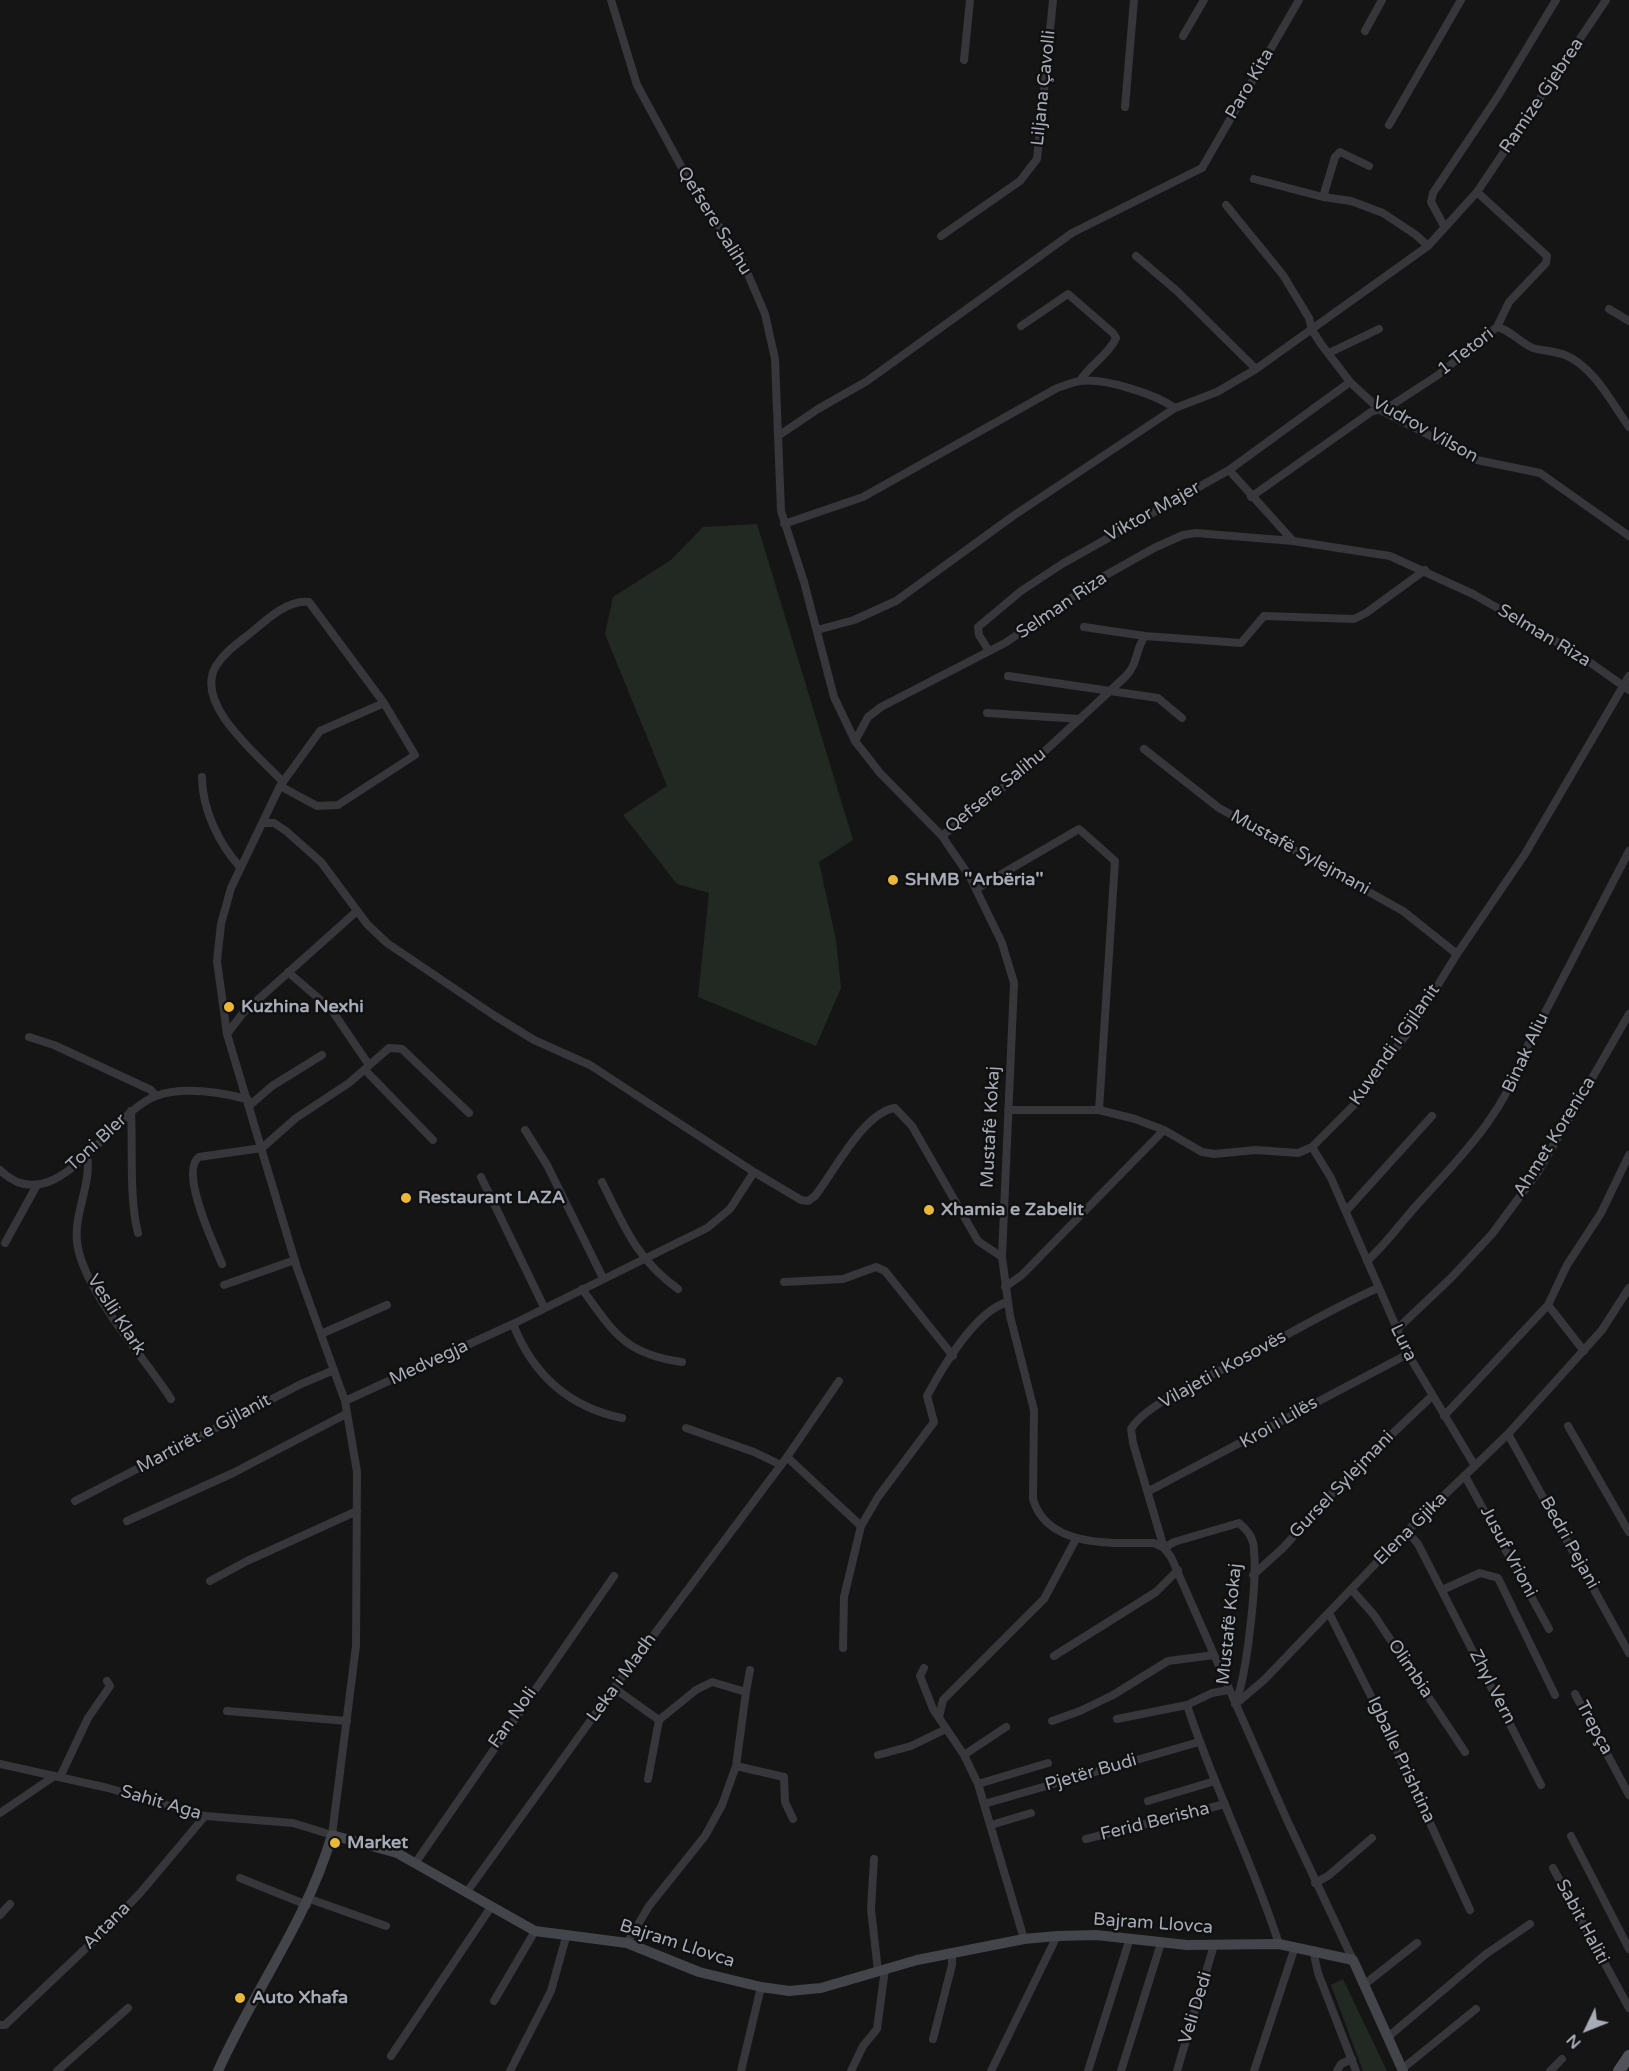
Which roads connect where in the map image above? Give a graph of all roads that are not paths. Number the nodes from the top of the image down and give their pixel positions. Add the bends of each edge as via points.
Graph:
1 (611, 0) edge
2 (970, 0) edge
3 (1053, 0) edge
4 (1134, 0) edge
5 (1204, 0) edge
6 (1299, 0) edge
7 (1382, 0) edge
8 (1461, 0) edge
9 (1556, 0) edge
10 (1606, 0) edge
11 (1365, 31) dead end
12 (1183, 36) dead end
13 (964, 60) dead end
14 (1125, 107) dead end
15 (1389, 125) dead end
16 (1369, 166) dead end
17 (1254, 179) dead end
18 (1477, 192) junction
19 (1323, 197) junction
20 (1226, 205) dead end
21 (1444, 226) junction
22 (941, 236) dead end
23 (1428, 246) junction
24 (1136, 256) dead end
25 (1609, 309) dead end
26 (1629, 321) edge
27 (1021, 326) dead end
28 (1497, 327) junction
29 (1379, 329) dead end
30 (1312, 330) junction
31 (1329, 352) junction
32 (1256, 369) junction
33 (1080, 381) junction
34 (1350, 381) junction
35 (1175, 408) junction
36 (1380, 410) junction
37 (1629, 427) edge
38 (778, 436) junction
39 (1228, 470) junction
40 (1251, 497) junction
41 (784, 524) junction
42 (1629, 536) edge
43 (1293, 541) junction
44 (1425, 570) junction
45 (1084, 627) dead end
46 (818, 630) junction
47 (1145, 636) junction
48 (989, 651) junction
49 (1008, 676) dead end
50 (1629, 676) edge
51 (1626, 688) edge
52 (1110, 691) junction
53 (384, 703) junction
54 (987, 713) dead end
55 (1182, 718) dead end
56 (1080, 719) junction
57 (855, 741) junction
58 (1144, 749) dead end
59 (202, 777) dead end
60 (282, 784) junction
61 (263, 823) junction
62 (942, 836) junction
63 (1629, 851) edge
64 (240, 867) junction
65 (976, 889) junction
66 (357, 911) junction
67 (1457, 954) junction
68 (288, 972) junction
69 (1629, 1014) edge
70 (227, 1034) junction
71 (29, 1036) dead end
72 (322, 1055) dead end
73 (367, 1068) junction
74 (156, 1096) junction
75 (248, 1102) junction
76 (1008, 1110) junction
77 (1099, 1110) junction
78 (131, 1112) junction
79 (469, 1113) dead end
80 (1432, 1116) dead end
81 (525, 1130) dead end
82 (1164, 1130) junction
83 (433, 1140) dead end
84 (1312, 1147) junction
85 (262, 1148) junction
86 (87, 1155) junction
87 (1629, 1155) edge
88 (0, 1170) edge
89 (754, 1172) junction
90 (481, 1177) dead end
91 (602, 1182) dead end
92 (37, 1185) junction
93 (1346, 1212) junction
94 (138, 1233) dead end
95 (4, 1243) dead end
96 (1002, 1257) junction
97 (643, 1258) junction
98 (295, 1260) junction
99 (1366, 1261) junction
100 (222, 1264) dead end
101 (603, 1278) junction
102 (784, 1282) dead end
103 (224, 1285) dead end
104 (1005, 1287) junction
105 (1378, 1288) junction
106 (1629, 1288) edge
107 (582, 1289) junction
108 (678, 1289) dead end
109 (1008, 1302) junction
110 (387, 1305) dead end
111 (1548, 1305) junction
112 (544, 1307) junction
113 (513, 1324) junction
114 (1396, 1330) junction
115 (321, 1334) junction
116 (1584, 1351) junction
117 (1407, 1354) junction
118 (953, 1356) junction
119 (682, 1362) dead end
120 (334, 1370) junction
121 (839, 1381) dead end
122 (1432, 1396) junction
123 (171, 1399) dead end
124 (345, 1401) junction
125 (346, 1414) junction
126 (1444, 1416) junction
127 (622, 1418) dead end
128 (1568, 1426) dead end
129 (686, 1428) dead end
130 (1508, 1434) junction
131 (787, 1457) junction
132 (781, 1465) junction
133 (1475, 1466) junction
134 (1465, 1476) junction
135 (1149, 1491) junction
136 (75, 1501) dead end
137 (357, 1511) junction
138 (127, 1521) dead end
139 (861, 1526) junction
140 (1407, 1531) junction
141 (1629, 1532) edge
142 (1076, 1539) junction
143 (1164, 1548) junction
144 (1178, 1570) junction
145 (1253, 1575) junction
146 (614, 1576) dead end
147 (210, 1581) dead end
148 (1351, 1589) junction
149 (1442, 1590) junction
150 (1329, 1613) junction
151 (1549, 1629) dead end
152 (843, 1648) dead end
153 (1629, 1653) edge
154 (1214, 1655) junction
155 (1054, 1656) dead end
156 (924, 1668) dead end
157 (750, 1670) dead end
158 (107, 1681) dead end
159 (614, 1688) junction
160 (1229, 1690) junction
161 (746, 1692) junction
162 (1575, 1694) dead end
163 (1555, 1695) dead end
164 (1235, 1704) junction
165 (1187, 1705) junction
166 (227, 1711) dead end
167 (939, 1717) junction
168 (1117, 1719) dead end
169 (659, 1720) junction
170 (347, 1721) junction
171 (1052, 1721) dead end
172 (1006, 1727) dead end
173 (946, 1729) junction
174 (1198, 1742) junction
175 (1464, 1752) dead end
176 (878, 1755) dead end
177 (964, 1755) junction
178 (1048, 1763) dead end
179 (0, 1764) edge
180 (736, 1766) junction
181 (57, 1777) junction
182 (648, 1779) dead end
183 (1215, 1781) junction
184 (978, 1784) junction
185 (1540, 1785) dead end
186 (1629, 1795) edge
187 (1148, 1801) dead end
188 (984, 1804) junction
189 (1225, 1804) junction
190 (0, 1813) edge
191 (1031, 1813) dead end
192 (205, 1816) junction
193 (793, 1819) dead end
194 (991, 1825) junction
195 (332, 1835) junction
196 (1571, 1836) dead end
197 (1372, 1838) dead end
198 (1086, 1839) dead end
199 (874, 1858) dead end
200 (416, 1862) junction
201 (1553, 1868) dead end
202 (240, 1878) dead end
203 (1315, 1883) junction
204 (466, 1893) junction
205 (308, 1902) junction
206 (10, 1904) dead end
207 (491, 1908) junction
208 (1470, 1910) dead end
209 (0, 1915) edge
210 (1530, 1924) dead end
211 (386, 1926) dead end
212 (535, 1931) junction
213 (566, 1936) junction
214 (1057, 1936) junction
215 (1131, 1938) junction
216 (1024, 1939) junction
217 (627, 1943) junction
218 (1161, 1943) junction
219 (1417, 1943) dead end
220 (1279, 1944) junction
221 (1214, 1945) junction
222 (1295, 1947) junction
223 (1629, 1949) edge
224 (1312, 1950) junction
225 (952, 1954) junction
226 (1353, 1960) junction
227 (881, 1970) junction
228 (1365, 1984) junction
229 (761, 1987) junction
230 (494, 2001) dead end
231 (128, 2008) dead end
232 (1629, 2008) edge
233 (1476, 2009) dead end
234 (0, 2025) edge
235 (1388, 2037) junction
236 (933, 2039) dead end
237 (391, 2056) dead end
238 (1629, 2056) edge
239 (1352, 2059) junction
240 (1562, 2059) dead end
241 (63, 2069) edge
242 (1403, 2070) edge
243 (218, 2071) edge
244 (510, 2071) edge
245 (741, 2071) edge
246 (851, 2071) edge
247 (991, 2071) edge
248 (1088, 2071) edge
249 (1121, 2071) edge
250 (1177, 2071) edge
251 (1254, 2071) edge
252 (1337, 2071) edge
253 (1356, 2071) edge
254 (1550, 2071) edge
255 (1619, 2071) edge

1 - 38 street, Qefsere Salihu via 637,85 694,190 741,258 765,314 775,358
2 - 13 street
3 - 22 street, Liljana Çavolli via 1037,159 1020,181
4 - 14 street
5 - 12 street
6 - 38 street, Paro Kita via 1202,168 1072,234 867,381
7 - 11 street
8 - 15 street
9 - 21 street via 1433,193 1431,202
10 - 18 street, Ramize Gjebrea
16 - 19 street via 1340,152
17 - 19 street
18 - 21 street, Ramize Gjebrea
18 - 28 street via 1547,256 1546,263 1509,302
19 - 23 street via 1351,201 1383,213
20 - 30 street via 1283,275 1310,318
21 - 23 street, Ramize Gjebrea
23 - 30 street, Ramize Gjebrea
24 - 32 street
25 - 26 street
27 - 33 street via 1068,294 1113,333 1113,344
28 - 36 street, 1 Tetori via 1438,375
28 - 37 street, 1 Tetori via 1531,347 1565,355 1578,363
29 - 31 street
30 - 31 street, Vudrov Vilson
30 - 32 street, Ramize Gjebrea
31 - 34 street, Vudrov Vilson
32 - 35 street, Ramize Gjebrea via 1217,392
33 - 35 street via 1137,391
33 - 41 street via 1057,388 863,497
34 - 36 street, Vudrov Vilson
34 - 39 street, Viktor Majer
35 - 46 street via 1013,516 896,601 854,620
36 - 40 street via 1344,430
36 - 42 street, Vudrov Vilson via 1477,460 1540,473
38 - 41 street, Qefsere Salihu
39 - 40 street
39 - 48 street, Viktor Majer via 1021,591 978,627
40 - 43 street
41 - 46 street, Qefsere Salihu
43 - 44 street, Selman Riza via 1390,556
43 - 48 street, Selman Riza via 1183,535 1099,579 1024,632
44 - 47 street via 1354,619 1264,616 1241,643
44 - 51 street, Selman Riza via 1578,654
45 - 47 street
46 - 57 street, Qefsere Salihu via 834,697
47 - 52 street, Qefsere Salihu via 1134,668
48 - 57 street, Selman Riza via 881,707 868,717
49 - 52 street
50 - 51 street, Kuvendi i Gjilanit
51 - 67 street, Kuvendi i Gjilanit via 1526,855
52 - 55 street via 1158,698
52 - 56 street, Qefsere Salihu
53 - 60 street via 325,726
53 - 60 street via 415,750 412,759 328,808 317,806
53 - 60 street via 309,602 274,613 224,654 211,685 218,709
54 - 56 street
56 - 62 street, Qefsere Salihu via 1020,774
57 - 62 street, Qefsere Salihu via 880,773
58 - 67 street, Mustafë Sylejmani via 1219,808 1403,910
59 - 64 street via 204,797 218,835
60 - 61 street
61 - 64 street
61 - 66 street via 274,823 309,850
62 - 65 street, Mustafë Kokaj
63 - 99 street, Binak Aliu via 1534,1033 1503,1102 1460,1160
64 - 70 street via 221,924 217,961
65 - 76 street, Mustafë Kokaj via 1002,943 1014,982
65 - 77 street via 1079,829 1115,861
66 - 68 street
66 - 89 street via 387,943 495,1016 534,1040 590,1065
67 - 84 street, Kuvendi i Gjilanit via 1378,1074
68 - 70 street via 243,1013
68 - 73 street via 331,1009
69 - 114 street, Ahmet Korenica via 1531,1181 1492,1234
70 - 75 street
71 - 74 street
72 - 75 street
73 - 79 street via 389,1048 402,1049
73 - 83 street
73 - 85 street via 296,1118
74 - 75 street, Toni Bler via 210,1091
74 - 78 street, Toni Bler
75 - 85 street
76 - 77 street
76 - 96 street, Mustafë Kokaj
77 - 82 street
78 - 86 street, Toni Bler
78 - 94 street via 132,1211
80 - 93 street
81 - 101 street via 547,1165
82 - 84 street via 1202,1152 1214,1154 1256,1150 1298,1153
82 - 104 street via 1022,1275
84 - 93 street, Lura
85 - 98 street
85 - 100 street via 195,1160 193,1180
86 - 92 street, Toni Bler via 62,1177
86 - 123 street, Veslli Klark via 86,1190 76,1241 80,1258 118,1324
87 - 111 street
88 - 92 street via 6,1180
89 - 96 street via 808,1201 871,1120 886,1109 895,1108 912,1126 978,1241
89 - 97 street, Medvegja via 730,1209 707,1228
90 - 112 street
91 - 97 street
92 - 95 street
93 - 99 street, Lura
96 - 104 street, Mustafë Kokaj
97 - 101 street, Medvegja
97 - 108 street via 657,1275
98 - 103 street
98 - 115 street
99 - 105 street, Lura
101 - 107 street, Medvegja
102 - 118 street via 843,1279 876,1267 885,1271
104 - 109 street, Mustafë Kokaj
105 - 114 street, Lura
105 - 135 street, Vilajeti i Kosovës via 1193,1384 1135,1422 1131,1429 1133,1443
106 - 116 street, Elena Gjika via 1615,1313
107 - 112 street, Medvegja
107 - 119 street via 631,1347 657,1358
109 - 118 street via 987,1313
109 - 142 street, Mustafë Kokaj via 1034,1410 1036,1511 1049,1524
110 - 115 street
111 - 116 street
111 - 126 street
112 - 113 street, Medvegja
113 - 124 street, Medvegja
113 - 127 street via 537,1368 557,1390 579,1405
114 - 117 street, Lura
115 - 120 street
116 - 130 street, Elena Gjika
117 - 122 street, Lura
117 - 135 street, Kroi i Lilës
118 - 139 street via 927,1396 934,1422
120 - 124 street
120 - 136 street, Martirët e Gjilanit
121 - 131 street, Leka i Madh
122 - 126 street, Lura
122 - 145 street, Gursel Sylejmani via 1347,1476 1283,1548
124 - 125 street
125 - 137 street via 357,1472
125 - 138 street via 233,1473
126 - 133 street, Lura
128 - 141 street
129 - 132 street
130 - 133 street, Elena Gjika
130 - 153 street, Bedri Pejani
131 - 132 street, Leka i Madh
131 - 139 street
132 - 159 street, Leka i Madh
133 - 134 street, Elena Gjika
134 - 140 street, Elena Gjika
134 - 151 street, Jusuf Vrioni
135 - 143 street, Mustafë Kokaj
137 - 147 street
137 - 170 street via 356,1646
139 - 152 street via 844,1597
140 - 148 street, Elena Gjika
140 - 149 street, Zhyl Vern
142 - 143 street, Mustafë Kokaj via 1154,1543
142 - 167 street via 1044,1599 943,1700
143 - 144 street, Mustafë Kokaj
143 - 145 street, Mustafë Kokaj via 1239,1523 1250,1534
144 - 154 street, Mustafë Kokaj
144 - 155 street via 1156,1592
145 - 164 street, Mustafë Kokaj via 1242,1689
146 - 200 street, Fan Noli
148 - 150 street, Elena Gjika
148 - 175 street, Olimbia via 1374,1615
149 - 163 street via 1480,1573 1498,1578
149 - 185 street, Zhyl Vern
150 - 164 street, Elena Gjika
150 - 208 street, Igballe Prishtina
154 - 160 street, Mustafë Kokaj
154 - 171 street via 1168,1661 1113,1695
156 - 167 street via 920,1676
157 - 161 street
158 - 181 street via 107,1694 88,1718
159 - 169 street
159 - 204 street, Leka i Madh
160 - 164 street, Mustafë Kokaj
160 - 165 street, Mustafë Kokaj
161 - 169 street via 712,1682
161 - 180 street
162 - 186 street, Trepça
164 - 203 street, Mustafë Kokaj
165 - 168 street, Mustafë Kokaj
165 - 174 street
166 - 170 street
167 - 173 street
169 - 182 street
170 - 195 street
172 - 177 street
173 - 176 street via 911,1746
173 - 177 street
174 - 183 street
174 - 188 street, Pjetër Budi
177 - 184 street
178 - 184 street
179 - 181 street, Sahit Aga
180 - 193 street via 784,1777 785,1802
180 - 217 street via 732,1785 705,1836 649,1906
181 - 190 street
181 - 192 street, Sahit Aga
183 - 187 street
183 - 189 street
184 - 188 street
188 - 194 street
189 - 198 street, Ferid Berisha
189 - 220 street
191 - 194 street
192 - 195 street, Sahit Aga via 293,1823
192 - 234 street, Artana via 104,1931
194 - 216 street
195 - 200 street, Bajram Llovca
195 - 205 street
196 - 223 street
197 - 203 street
199 - 227 street via 871,1909
200 - 204 street, Bajram Llovca
201 - 232 street, Sabit Haliti
202 - 205 street
203 - 226 street, Mustafë Kokaj
204 - 207 street, Bajram Llovca
205 - 211 street
205 - 243 street
206 - 209 street
207 - 212 street, Bajram Llovca
207 - 237 street
210 - 235 street via 1486,1954
212 - 213 street, Bajram Llovca
212 - 230 street
213 - 217 street, Bajram Llovca
213 - 244 street via 551,1991
214 - 215 street, Bajram Llovca
214 - 216 street, Bajram Llovca
214 - 247 street
215 - 218 street, Bajram Llovca
215 - 248 street
216 - 225 street, Bajram Llovca
217 - 229 street, Bajram Llovca via 699,1972
218 - 221 street, Bajram Llovca
218 - 249 street
219 - 228 street
220 - 221 street, Bajram Llovca
220 - 222 street, Bajram Llovca
221 - 250 street, Veli Dedi
222 - 224 street, Bajram Llovca
222 - 251 street
224 - 226 street, Bajram Llovca
224 - 239 street
225 - 227 street, Bajram Llovca
225 - 236 street
226 - 228 street, Mustafë Kokaj
227 - 229 street, Bajram Llovca via 822,1988 789,1991
227 - 246 street via 877,2029
228 - 235 street, Mustafë Kokaj
229 - 245 street
231 - 241 street
233 - 242 street, Mustafë Kokaj
235 - 242 street, Mustafë Kokaj
238 - 255 main road
239 - 252 street
239 - 253 street
240 - 254 street

